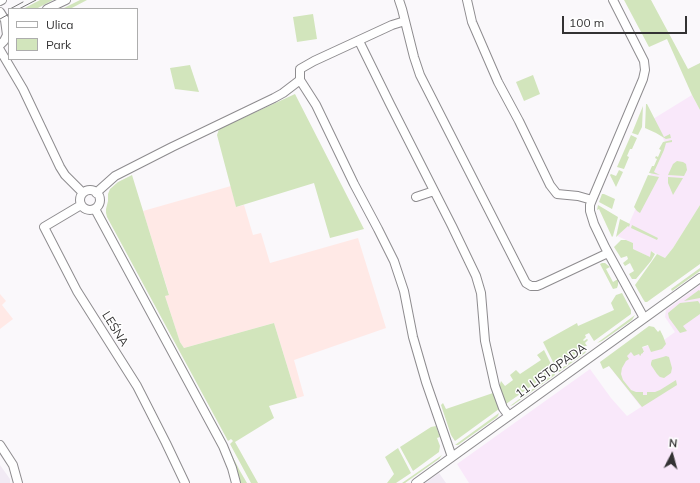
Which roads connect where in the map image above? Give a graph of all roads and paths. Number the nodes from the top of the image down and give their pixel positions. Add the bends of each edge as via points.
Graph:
1 (66, 0) edge
2 (399, 0) edge
3 (467, 0) edge
4 (613, 0) edge
5 (49, 8) edge
6 (0, 12) edge
7 (405, 21) junction
8 (8, 33) edge
9 (359, 41) junction
10 (0, 45) edge
11 (0, 50) edge
12 (300, 80) junction
13 (434, 191) junction
14 (83, 193) junction
15 (96, 193) junction
16 (416, 197) dead end
17 (592, 200) junction
18 (81, 205) junction
19 (95, 209) junction
20 (608, 253) junction
21 (700, 278) edge
22 (644, 318) junction
23 (509, 416) junction
24 (0, 445) edge
25 (452, 457) junction
26 (18, 483) edge
27 (185, 483) edge
28 (236, 483) edge
29 (416, 483) edge

1 - 5 street
2 - 7 street
3 - 17 street via 472,22 498,82 553,190 557,194
4 - 17 street via 644,61 645,70
6 - 8 street
7 - 9 street
7 - 20 street via 423,81 526,283 537,286
8 - 10 street
9 - 12 street via 300,69
9 - 13 street
11 - 14 street via 23,89 60,167
12 - 15 street via 274,98 115,176
12 - 25 street via 316,105 394,261 404,291 412,337
13 - 16 street
13 - 23 street via 476,276 481,293 485,341 495,386 503,408
14 - 15 street via 90,190
14 - 18 street via 80,197
15 - 19 street via 100,202
17 - 20 street via 590,215
18 - 19 street via 87,210
18 - 27 street, LEŚNA via 44,227 77,291 137,386
19 - 28 street via 223,446
20 - 22 street
21 - 22 street, 11 LISTOPADA
22 - 23 street, 11 LISTOPADA
23 - 25 street, 11 LISTOPADA
24 - 26 street via 10,460
25 - 29 street, 11 LISTOPADA

